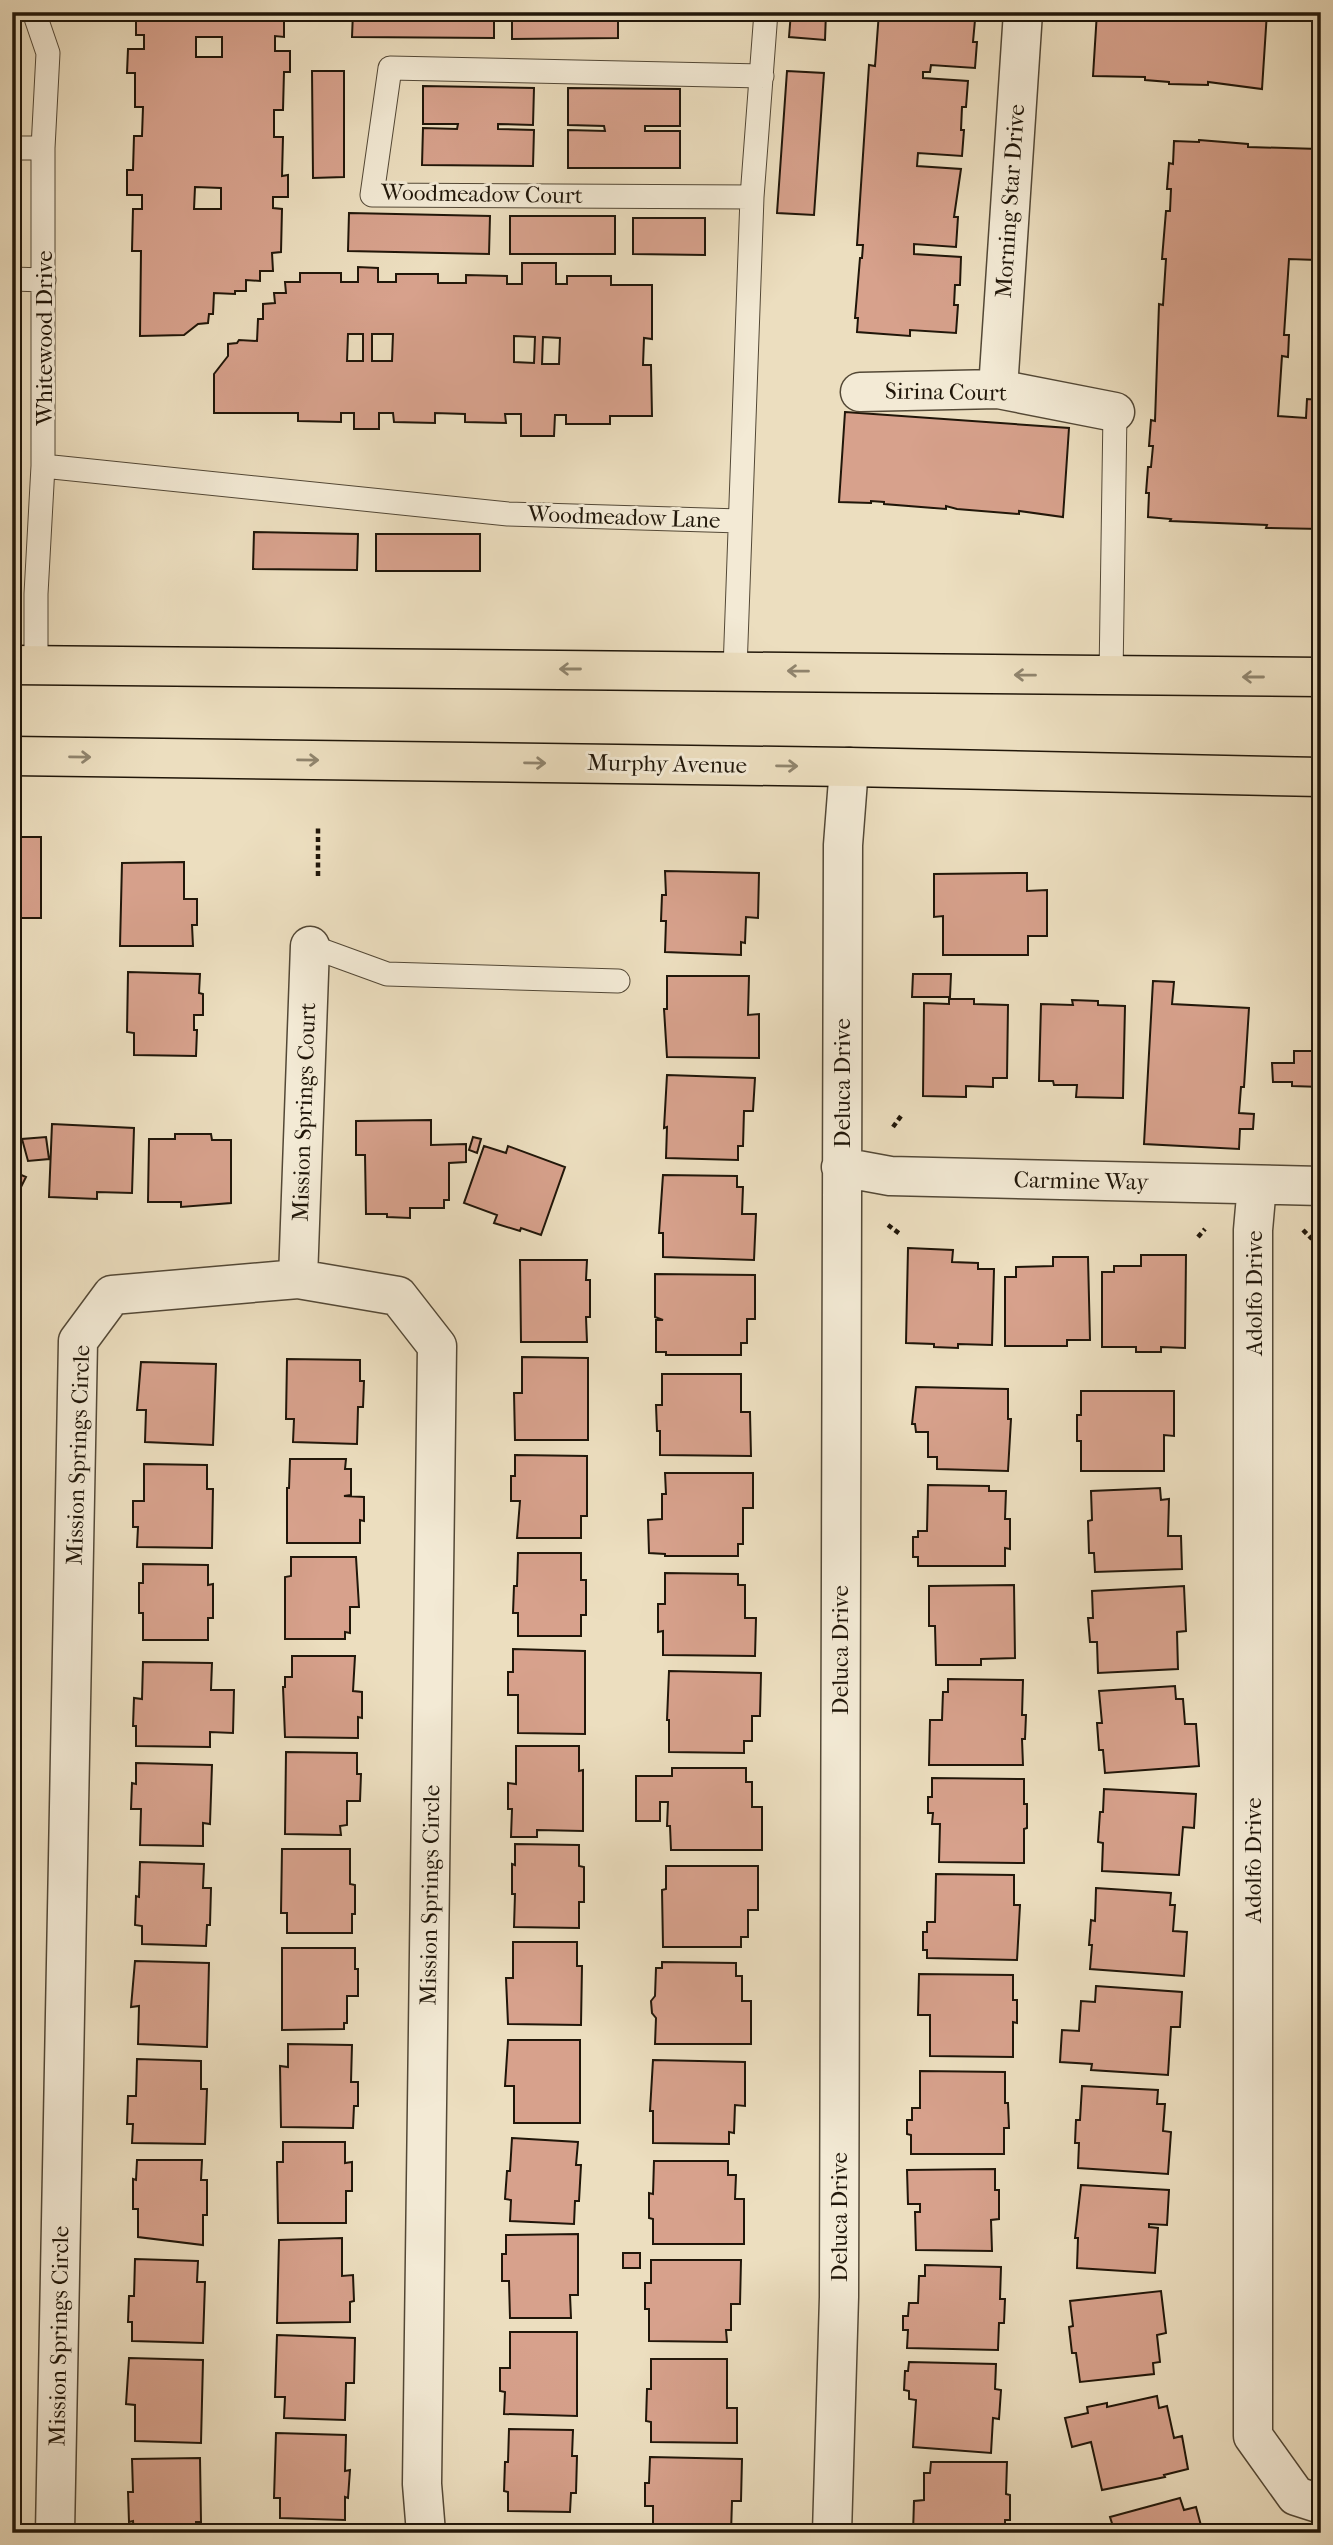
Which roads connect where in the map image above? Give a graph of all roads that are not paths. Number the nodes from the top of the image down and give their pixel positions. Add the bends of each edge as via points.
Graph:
1 (34, 12) edge
2 (766, 12) edge
3 (1023, 12) edge
4 (762, 76) junction
5 (12, 148) edge
6 (43, 148) junction
7 (752, 197) junction
8 (12, 279) edge
9 (44, 280) junction
10 (998, 389) junction
11 (860, 392) dead end
12 (1115, 412) joint
13 (43, 466) junction
14 (740, 521) junction
15 (24, 665) edge
16 (735, 670) junction
17 (1111, 676) junction
18 (1321, 677) edge
19 (12, 756) edge
20 (849, 767) junction
21 (1321, 777) edge
22 (310, 946) joint
23 (618, 981) dead end
24 (841, 1167) junction
25 (1257, 1185) junction
26 (1321, 1186) edge
27 (298, 1279) junction
28 (1321, 2504) edge
29 (55, 2533) edge
30 (426, 2533) edge
31 (832, 2533) edge

1 - 6 lane, Whitewood Drive via 48,53
2 - 4 lane, Woodmeadow Lane
3 - 10 street, Morning Star Drive
4 - 7 lane, Woodmeadow Lane
4 - 7 lane, Woodmeadow Court via 390,68 372,195
5 - 6 lane
6 - 9 lane, Whitewood Drive
7 - 14 lane, Woodmeadow Lane
8 - 9 lane
9 - 13 lane, Whitewood Drive
10 - 11 street, Sirina Court
10 - 12 street, Sirina Court
12 - 17 lane
13 - 14 lane, Woodmeadow Lane via 508,513
13 - 15 lane, Whitewood Drive via 36,594
14 - 16 lane
16 -> 15 main road
17 -> 16 main road
18 -> 17 main road
19 -> 20 main road, Murphy Avenue
20 - 21 main road, Murphy Avenue
20 - 24 street, Deluca Drive via 843,845
22 - 23 lane via 387,974
22 - 27 street, Mission Springs Court
24 - 25 street, Carmine Way via 890,1176
24 - 31 street, Deluca Drive via 839,2297
25 - 26 street, Carmine Way
25 - 28 street, Adolfo Drive via 1253,1230 1253,2436 1296,2496
27 - 29 street, Mission Springs Circle via 112,1295 78,1341
27 - 30 street, Mission Springs Circle via 398,1296 437,1346 422,2484

